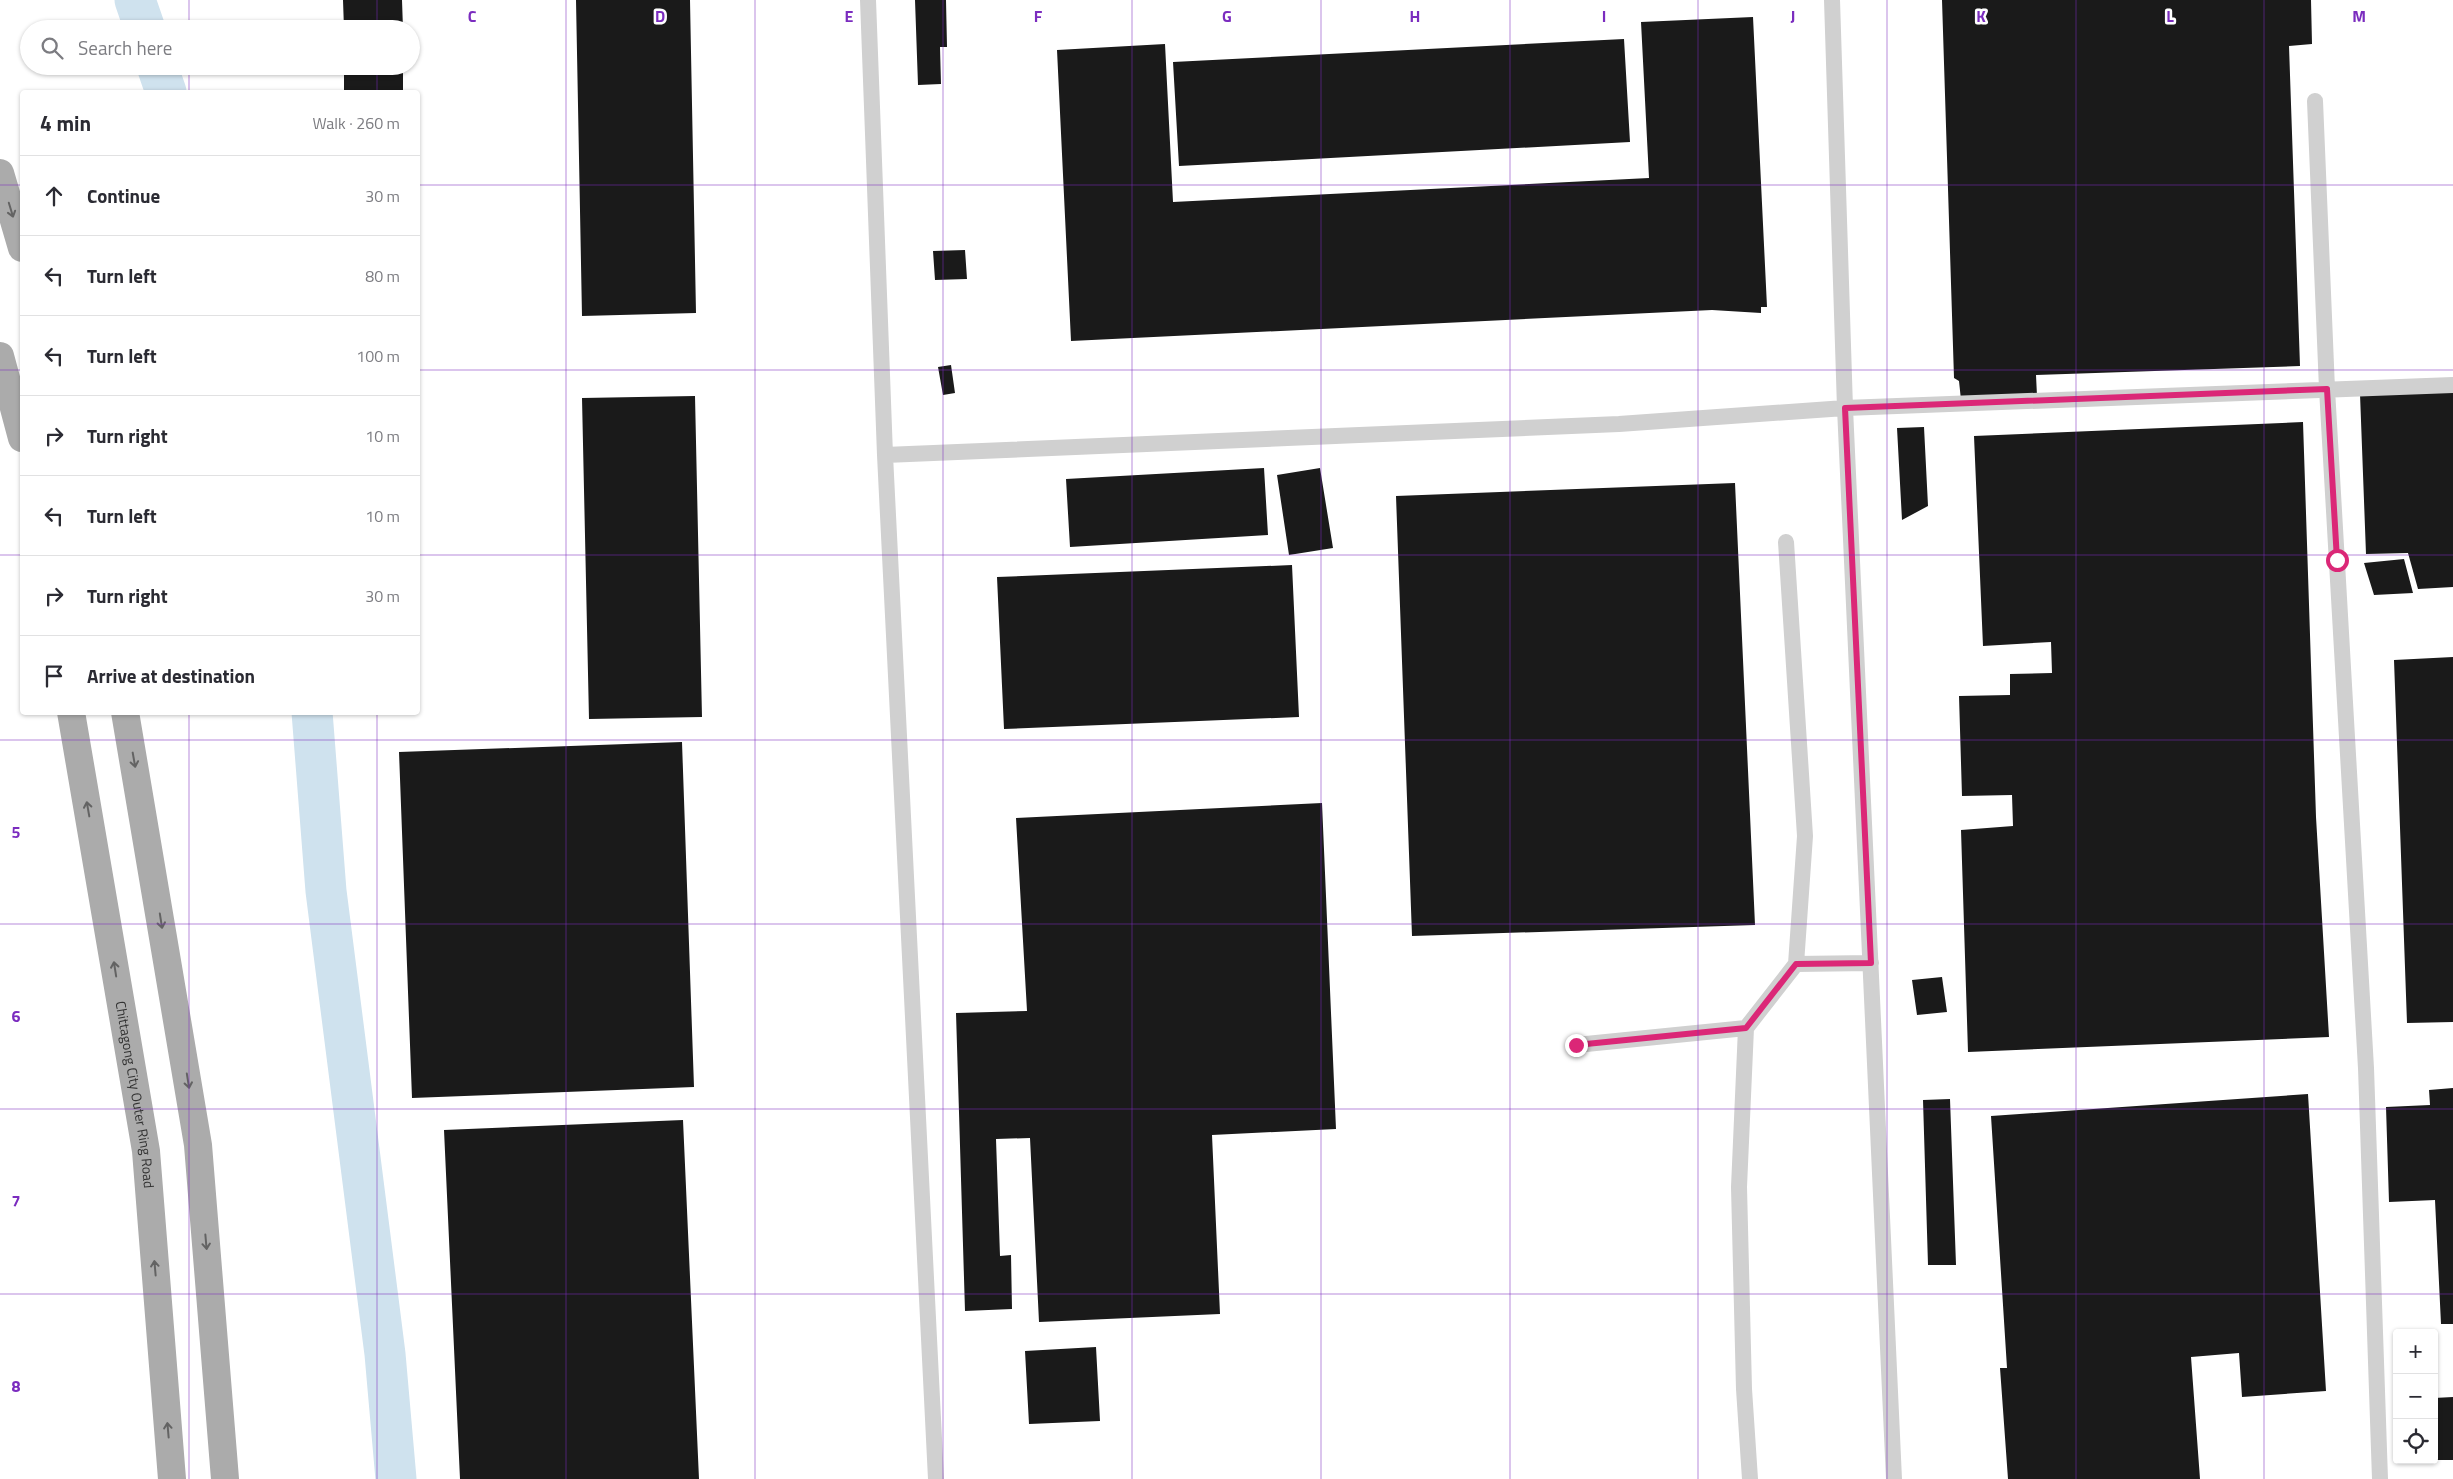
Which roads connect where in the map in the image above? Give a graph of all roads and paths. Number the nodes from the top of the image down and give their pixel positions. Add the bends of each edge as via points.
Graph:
1 (868, 0) edge
2 (1832, 0) edge
3 (2315, 101) dead end
4 (0, 172) edge
5 (20, 241) edge
6 (0, 356) edge
7 (2453, 385) edge
8 (2327, 389) junction
9 (1845, 408) junction
10 (20, 431) edge
11 (885, 455) junction
12 (1786, 542) dead end
13 (72, 715) edge
14 (126, 715) edge
15 (1871, 963) junction
16 (1796, 964) junction
17 (1746, 1028) junction
18 (1576, 1045) dead end
19 (172, 1479) edge
20 (225, 1479) edge
21 (936, 1479) edge
22 (1750, 1479) edge
23 (1894, 1479) edge
24 (2380, 1479) edge

1 - 11 lane
2 - 9 lane
3 - 8 lane
4 -> 5 main road
6 - 10 main road
7 - 8 lane
8 - 9 lane
8 - 24 lane via 2366,1068
9 - 11 lane via 1619,424
9 - 15 lane
11 - 21 lane
12 - 16 lane via 1805,836
19 -> 13 main road, Chittagong City Outer Ring Road via 146,1151
14 -> 20 main road via 198,1145
15 - 16 lane
15 - 23 lane
16 - 17 lane
17 - 18 lane
17 - 22 lane via 1739,1187 1744,1389

